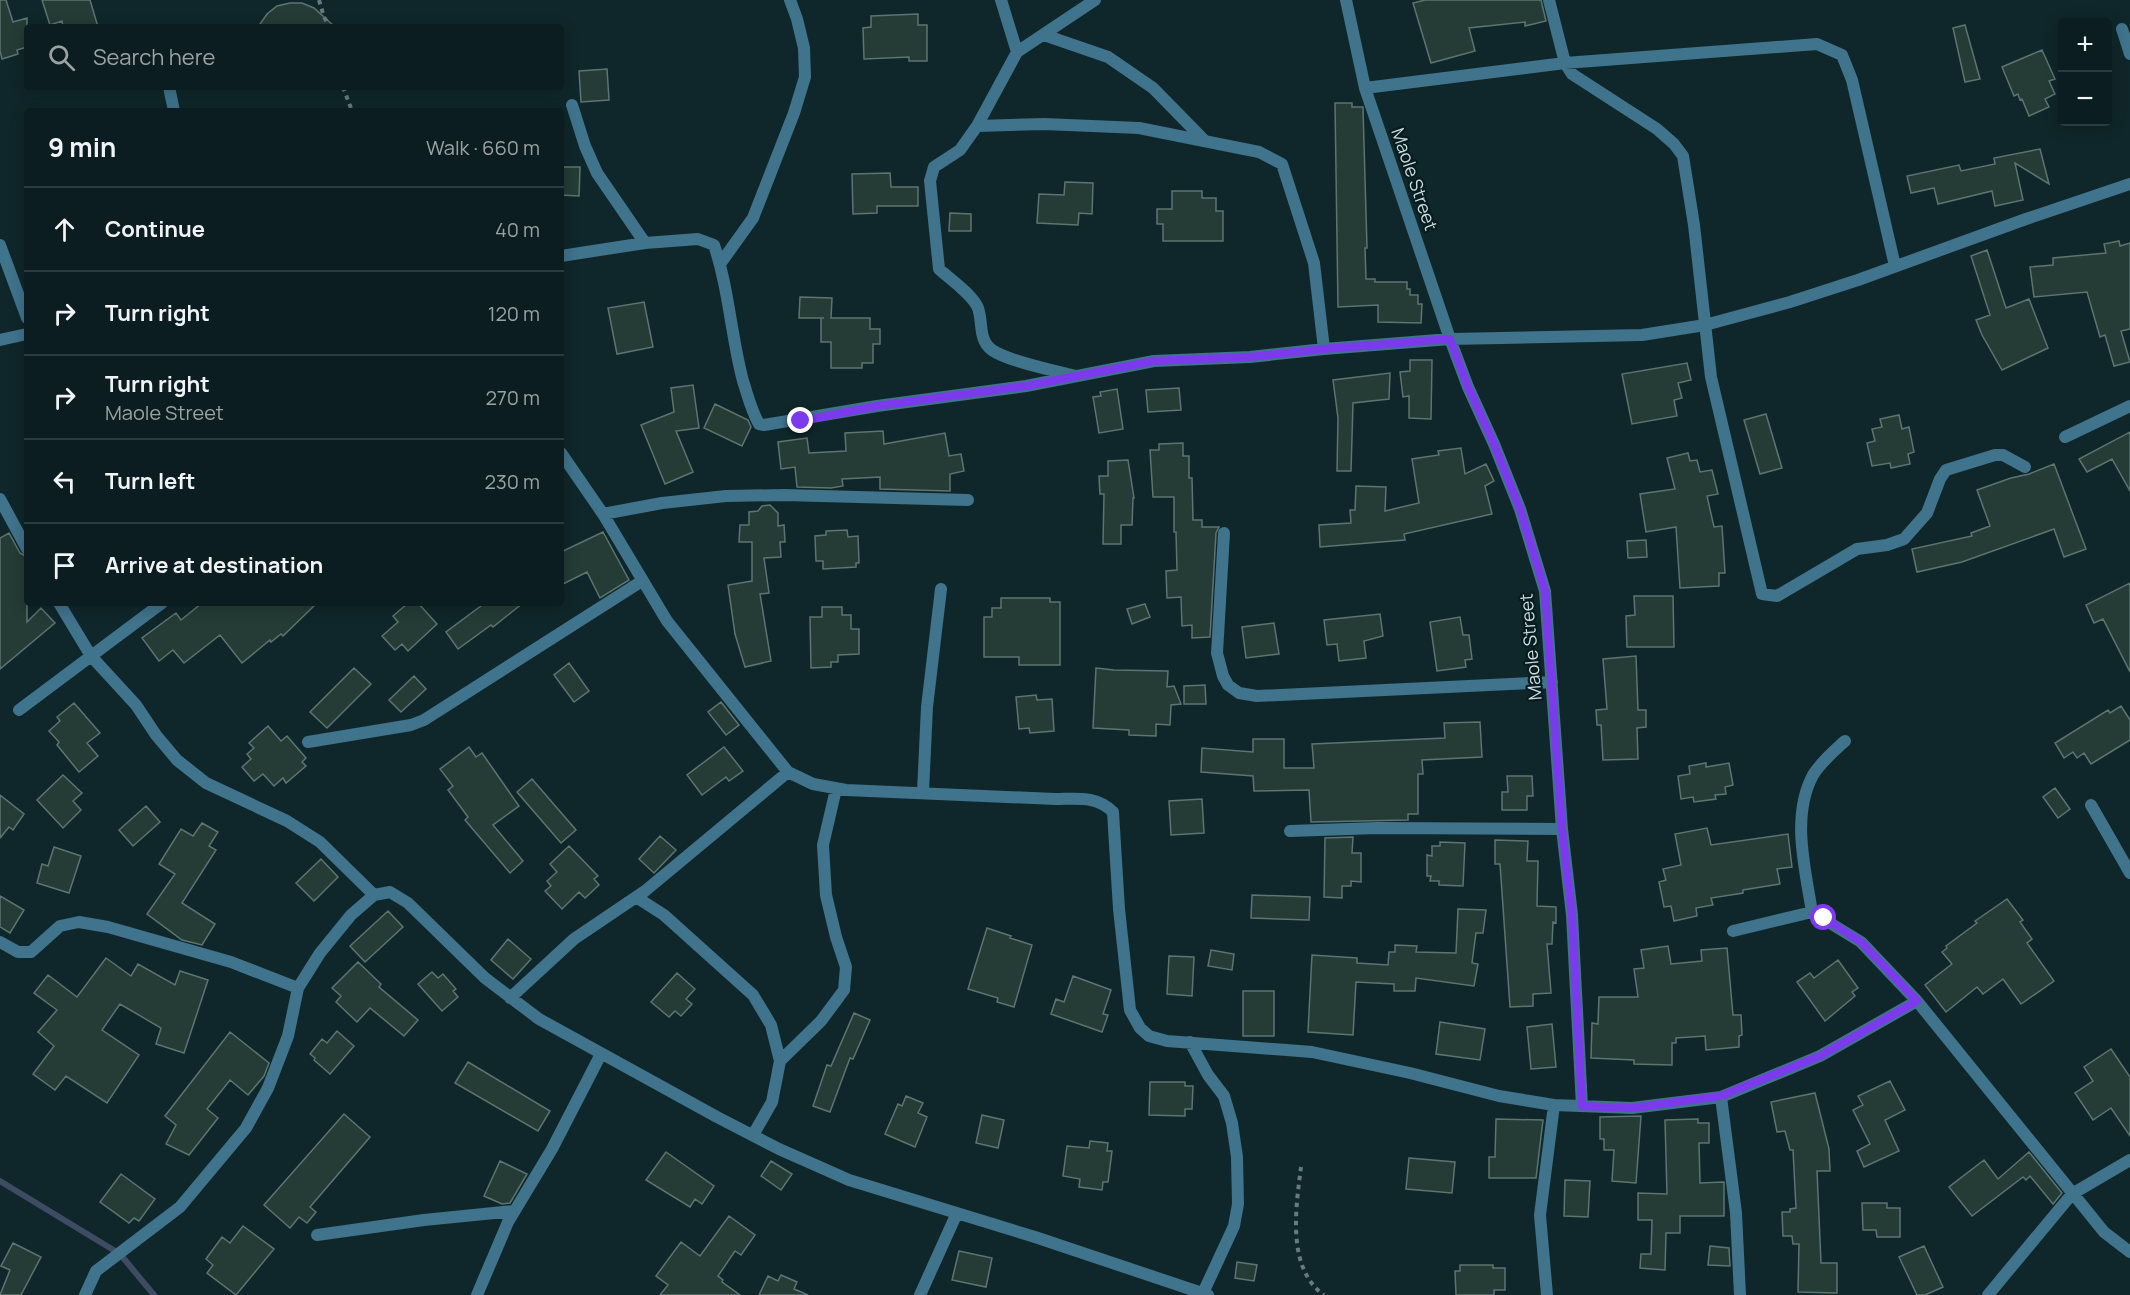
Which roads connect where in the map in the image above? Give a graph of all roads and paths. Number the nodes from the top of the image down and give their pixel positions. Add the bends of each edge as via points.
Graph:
1 (319, 0) edge
2 (790, 0) edge
3 (1001, 0) edge
4 (1095, 0) edge
5 (1346, 0) edge
6 (1549, 0) edge
7 (328, 24) edge
8 (2122, 29) dead end
9 (1044, 35) junction
10 (1017, 52) junction
11 (2130, 54) edge
12 (1565, 63) junction
13 (1365, 88) junction
14 (170, 90) edge
15 (345, 90) edge
16 (572, 105) dead end
17 (173, 108) edge
18 (351, 108) edge
19 (977, 126) junction
20 (1204, 140) junction
21 (2130, 184) edge
22 (645, 243) junction
23 (0, 245) edge
24 (564, 256) edge
25 (720, 264) junction
26 (1895, 266) junction
27 (24, 310) edge
28 (1705, 325) junction
29 (24, 335) edge
30 (1450, 339) junction
31 (0, 340) edge
32 (1324, 349) junction
33 (1079, 377) junction
34 (2130, 406) edge
35 (2065, 437) dead end
36 (564, 457) edge
37 (2025, 467) dead end
38 (0, 499) edge
39 (968, 500) dead end
40 (603, 514) junction
41 (1224, 533) dead end
42 (24, 543) edge
43 (642, 581) junction
44 (941, 589) dead end
45 (61, 606) edge
46 (158, 606) edge
47 (91, 656) junction
48 (1552, 682) junction
49 (19, 710) dead end
50 (1845, 741) dead end
51 (308, 742) dead end
52 (788, 772) junction
53 (836, 789) junction
54 (923, 792) junction
55 (2091, 805) dead end
56 (1562, 829) junction
57 (1290, 831) dead end
58 (2130, 873) edge
59 (374, 895) junction
60 (636, 897) junction
61 (1812, 912) junction
62 (1733, 931) dead end
63 (0, 942) edge
64 (298, 988) junction
65 (510, 999) junction
66 (1917, 1001) junction
67 (1190, 1042) junction
68 (601, 1054) junction
69 (780, 1061) junction
70 (1721, 1096) junction
71 (1554, 1105) junction
72 (1582, 1106) junction
73 (753, 1135) junction
74 (2130, 1160) edge
75 (1301, 1167) dead end
76 (2072, 1194) junction
77 (514, 1211) junction
78 (957, 1213) junction
79 (317, 1236) dead end
80 (2130, 1252) edge
81 (1205, 1294) edge
82 (85, 1295) edge
83 (477, 1295) edge
84 (920, 1295) edge
85 (1324, 1295) edge
86 (1547, 1295) edge
87 (1740, 1295) edge
88 (1988, 1295) edge

1 - 7 path
2 - 25 street via 804,48 805,77 753,218
3 - 10 street
4 - 9 street
5 - 13 street, Maole Street
6 - 12 street
8 - 11 street
9 - 10 street
9 - 20 street via 1108,57 1153,88
10 - 19 street
12 - 13 street
12 - 26 street via 1817,44 1842,55 1852,80
12 - 28 street via 1572,74 1657,129 1683,156
13 - 30 street, Maole Street
14 - 17 street
15 - 18 path
16 - 22 street via 597,172
19 - 20 street via 1139,128
19 - 33 street via 960,150 934,167 930,182 939,269 974,301 982,336 991,350
20 - 32 street via 1259,152 1282,164 1314,263
21 - 26 street
22 - 24 street
22 - 25 street via 698,239 714,245
23 - 27 street
25 - 33 street via 737,357 752,411 764,426
26 - 28 street via 1791,302
28 - 30 street via 1642,335
28 - 37 street via 1711,377 1762,594 1777,596 1857,549 1904,539 1927,513 1946,470 2003,454
29 - 31 street
30 - 32 street
30 - 48 street, Maole Street via 1520,509 1545,591
32 - 33 street via 1154,361
34 - 35 street
36 - 40 street
38 - 42 street
39 - 40 street via 726,496
40 - 43 street
41 - 48 street via 1217,653 1223,676 1239,693 1257,696
43 - 51 street via 424,720
43 - 52 street via 667,621
44 - 54 street via 927,707
45 - 47 street
46 - 47 street
47 - 49 street
47 - 59 street via 136,705 177,760 206,783 287,821 320,842
48 - 56 street, Maole Street
50 - 61 street via 1814,773 1805,794 1802,839
52 - 53 street
52 - 60 street
53 - 54 street
53 - 69 street via 823,845 826,895 846,967 844,990 821,1021
54 - 67 street via 1090,799 1105,804 1113,812 1130,1010 1149,1036
55 - 58 street
56 - 57 street
56 - 72 street, Maole Street via 1572,915
59 - 64 street via 351,915
59 - 65 street via 390,892 408,903
60 - 65 street via 574,939
60 - 69 street via 663,915 753,995 771,1025
61 - 62 street
61 - 66 street via 1861,942
63 - 64 street via 18,952 31,952 60,926 79,922 231,962
64 - 82 street via 288,1036 246,1128 180,1207 96,1271
65 - 68 street
66 - 70 street via 1820,1056
66 - 76 street
67 - 71 street via 1312,1052
67 - 81 street via 1224,1096 1237,1157 1238,1204 1234,1226
68 - 73 street
68 - 77 street via 552,1149
69 - 73 street via 772,1102
70 - 72 street via 1632,1108
70 - 87 street via 1736,1213
71 - 72 street
71 - 86 street via 1540,1215
73 - 78 street via 849,1180
74 - 76 street
75 - 85 path via 1295,1215 1297,1244 1314,1288
76 - 80 street via 2104,1232
76 - 88 street
77 - 79 street
77 - 83 street
78 - 81 street
78 - 84 street

